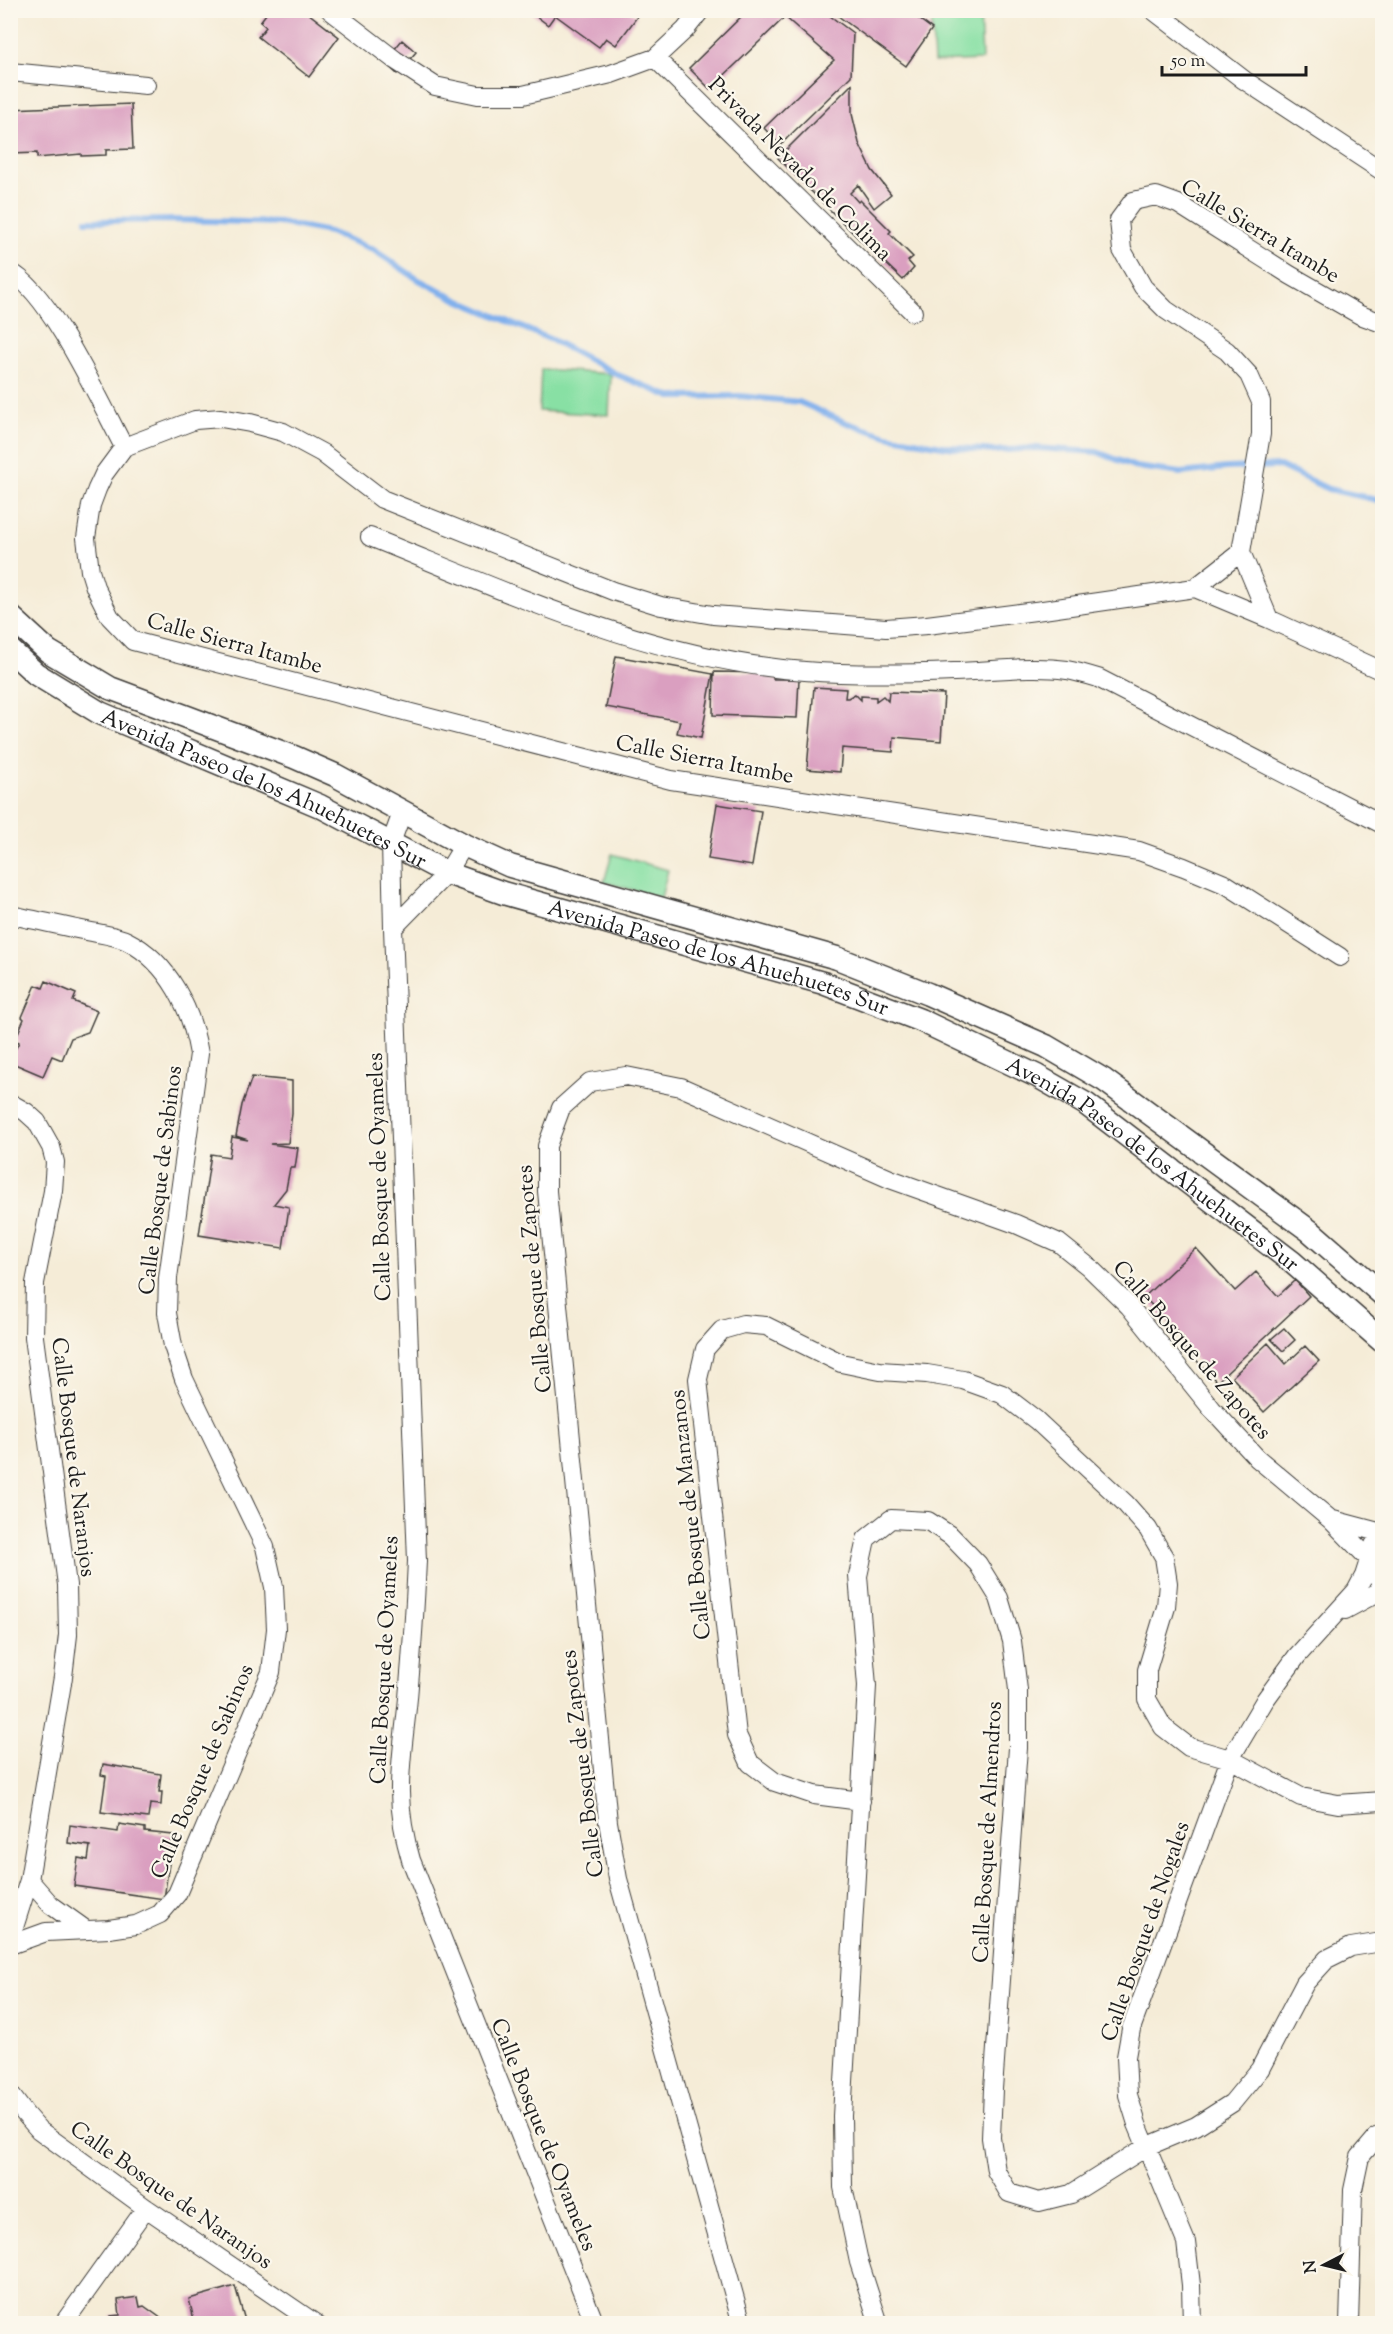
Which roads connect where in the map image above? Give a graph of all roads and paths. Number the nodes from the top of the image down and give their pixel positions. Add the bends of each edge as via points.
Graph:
1 (330, 10) edge
2 (701, 10) edge
3 (1153, 10) edge
4 (655, 58) junction
5 (10, 72) edge
6 (146, 85) dead end
7 (1383, 171) edge
8 (10, 272) edge
9 (913, 312) dead end
10 (1383, 323) edge
11 (124, 447) junction
12 (370, 537) dead end
13 (1241, 552) junction
14 (1195, 588) junction
15 (10, 616) edge
16 (1269, 619) junction
17 (10, 650) edge
18 (1383, 671) edge
19 (404, 810) junction
20 (1383, 824) edge
21 (391, 843) junction
22 (464, 845) junction
23 (447, 873) junction
24 (10, 915) edge
25 (393, 928) junction
26 (1340, 957) dead end
27 (10, 1103) edge
28 (1383, 1294) edge
29 (1383, 1341) edge
30 (1331, 1520) junction
31 (1382, 1533) edge
32 (1370, 1560) junction
33 (1383, 1589) edge
34 (1333, 1616) junction
35 (1230, 1759) junction
36 (861, 1801) junction
37 (1383, 1801) edge
38 (29, 1880) junction
39 (86, 1930) junction
40 (10, 1942) edge
41 (1383, 1942) edge
42 (10, 2094) edge
43 (1383, 2135) edge
44 (1146, 2147) junction
45 (146, 2208) junction
46 (63, 2324) edge
47 (316, 2324) edge
48 (595, 2324) edge
49 (742, 2324) edge
50 (879, 2324) edge
51 (1192, 2324) edge
52 (1349, 2324) edge

1 - 4 street via 435,86 478,95 523,95 612,74
2 - 4 street
3 - 7 street via 1244,80
4 - 9 street, Privada Nevado de Colima
5 - 6 street
8 - 11 street via 38,294
10 - 13 street, Calle Sierra Itambe via 1360,315 1290,275 1178,204 1156,196 1133,201 1119,220 1122,250 1143,287 1166,310 1227,351 1249,375 1261,402 1260,443
11 - 14 street via 208,418 267,427 322,453 382,499 629,596 713,615 867,628 905,627
11 - 26 street, Calle Sierra Itambe via 97,489 86,538 95,587 110,617 133,641 671,780 1139,851 1227,885
12 - 20 street via 581,622 735,661 803,671 884,675 1037,669 1067,670 1098,678
13 - 14 street
13 - 16 street
14 - 16 street
15 - 19 street, Avenida Paseo de los Ahuehuetes Sur via 48,651 111,688 294,757
16 - 18 street
17 - 21 street, Avenida Paseo de los Ahuehuetes Sur via 36,674 100,713 320,806
19 - 21 street
19 - 22 street, Avenida Paseo de los Ahuehuetes Sur
21 - 23 street, Avenida Paseo de los Ahuehuetes Sur
21 - 25 street, Calle Bosque de Oyameles
22 - 23 street
22 - 28 street, Avenida Paseo de los Ahuehuetes Sur via 510,866 837,958 1046,1046 1104,1080 1310,1231
23 - 25 street
23 - 29 street, Avenida Paseo de los Ahuehuetes Sur via 502,893 823,983 920,1020 1037,1076 1086,1104 1292,1262
24 - 39 street, Calle Bosque de Sabinos via 128,942 165,974 191,1020 199,1054 168,1278 167,1312 184,1379 265,1547 276,1607 271,1672 177,1894 160,1914 136,1925
25 - 48 street, Calle Bosque de Oyameles via 417,1561 413,1642 399,1768 400,1816 411,1860
27 - 38 street, Calle Bosque de Naranjos via 37,1122 55,1162 34,1283 34,1337 67,1585 68,1635 63,1677
30 - 31 street, Calle Bosque de Zapotes
30 - 32 street, Calle Bosque de Zapotes
30 - 49 street, Calle Bosque de Zapotes via 1257,1458 1129,1306 1059,1243 890,1179 681,1087 626,1076 590,1082 561,1108 547,1146 547,1191 608,1822 618,1879
31 - 32 street, Calle Bosque de Nogales
32 - 33 street, Calle Bosque de Zapotes
32 - 34 street, Calle Bosque de Nogales via 1356,1591
33 - 34 street, Calle Bosque de Nogales
34 - 35 street, Calle Bosque de Nogales via 1278,1682
35 - 36 street, Calle Bosque de Manzanos via 1189,1747 1163,1726 1147,1699 1147,1670 1166,1607 1168,1583 1164,1557 1148,1529 1036,1420 1002,1394 963,1380 841,1363 766,1326 742,1324 722,1330 705,1349 698,1379 737,1735 750,1763 775,1782 814,1795
35 - 37 street, Calle Bosque de Manzanos via 1301,1797 1338,1804
35 - 44 street, Calle Bosque de Nogales via 1131,2029 1126,2057 1128,2095
36 - 44 street, Calle Bosque de Almendros via 867,1686 858,1576 866,1539 891,1519 928,1521 951,1536 978,1564 999,1598 1012,1641 1018,1690 1018,1748 993,2089 991,2138 996,2171 1009,2193 1039,2202 1071,2194
36 - 50 street, Calle Bosque de Almendros via 842,2116 843,2187 859,2262
38 - 39 street via 51,1905
38 - 40 street, Calle Bosque de Naranjos
39 - 40 street, Calle Bosque de Sabinos via 46,1932
41 - 44 street, Calle Bosque de Almendros via 1351,1947 1327,1959 1305,1983 1260,2069 1233,2103 1196,2126
42 - 45 street, Calle Bosque de Naranjos via 39,2130
43 - 52 street via 1360,2157 1353,2190
44 - 51 street, Calle Bosque de Nogales via 1186,2242
45 - 46 street
45 - 47 street, Calle Bosque de Naranjos

